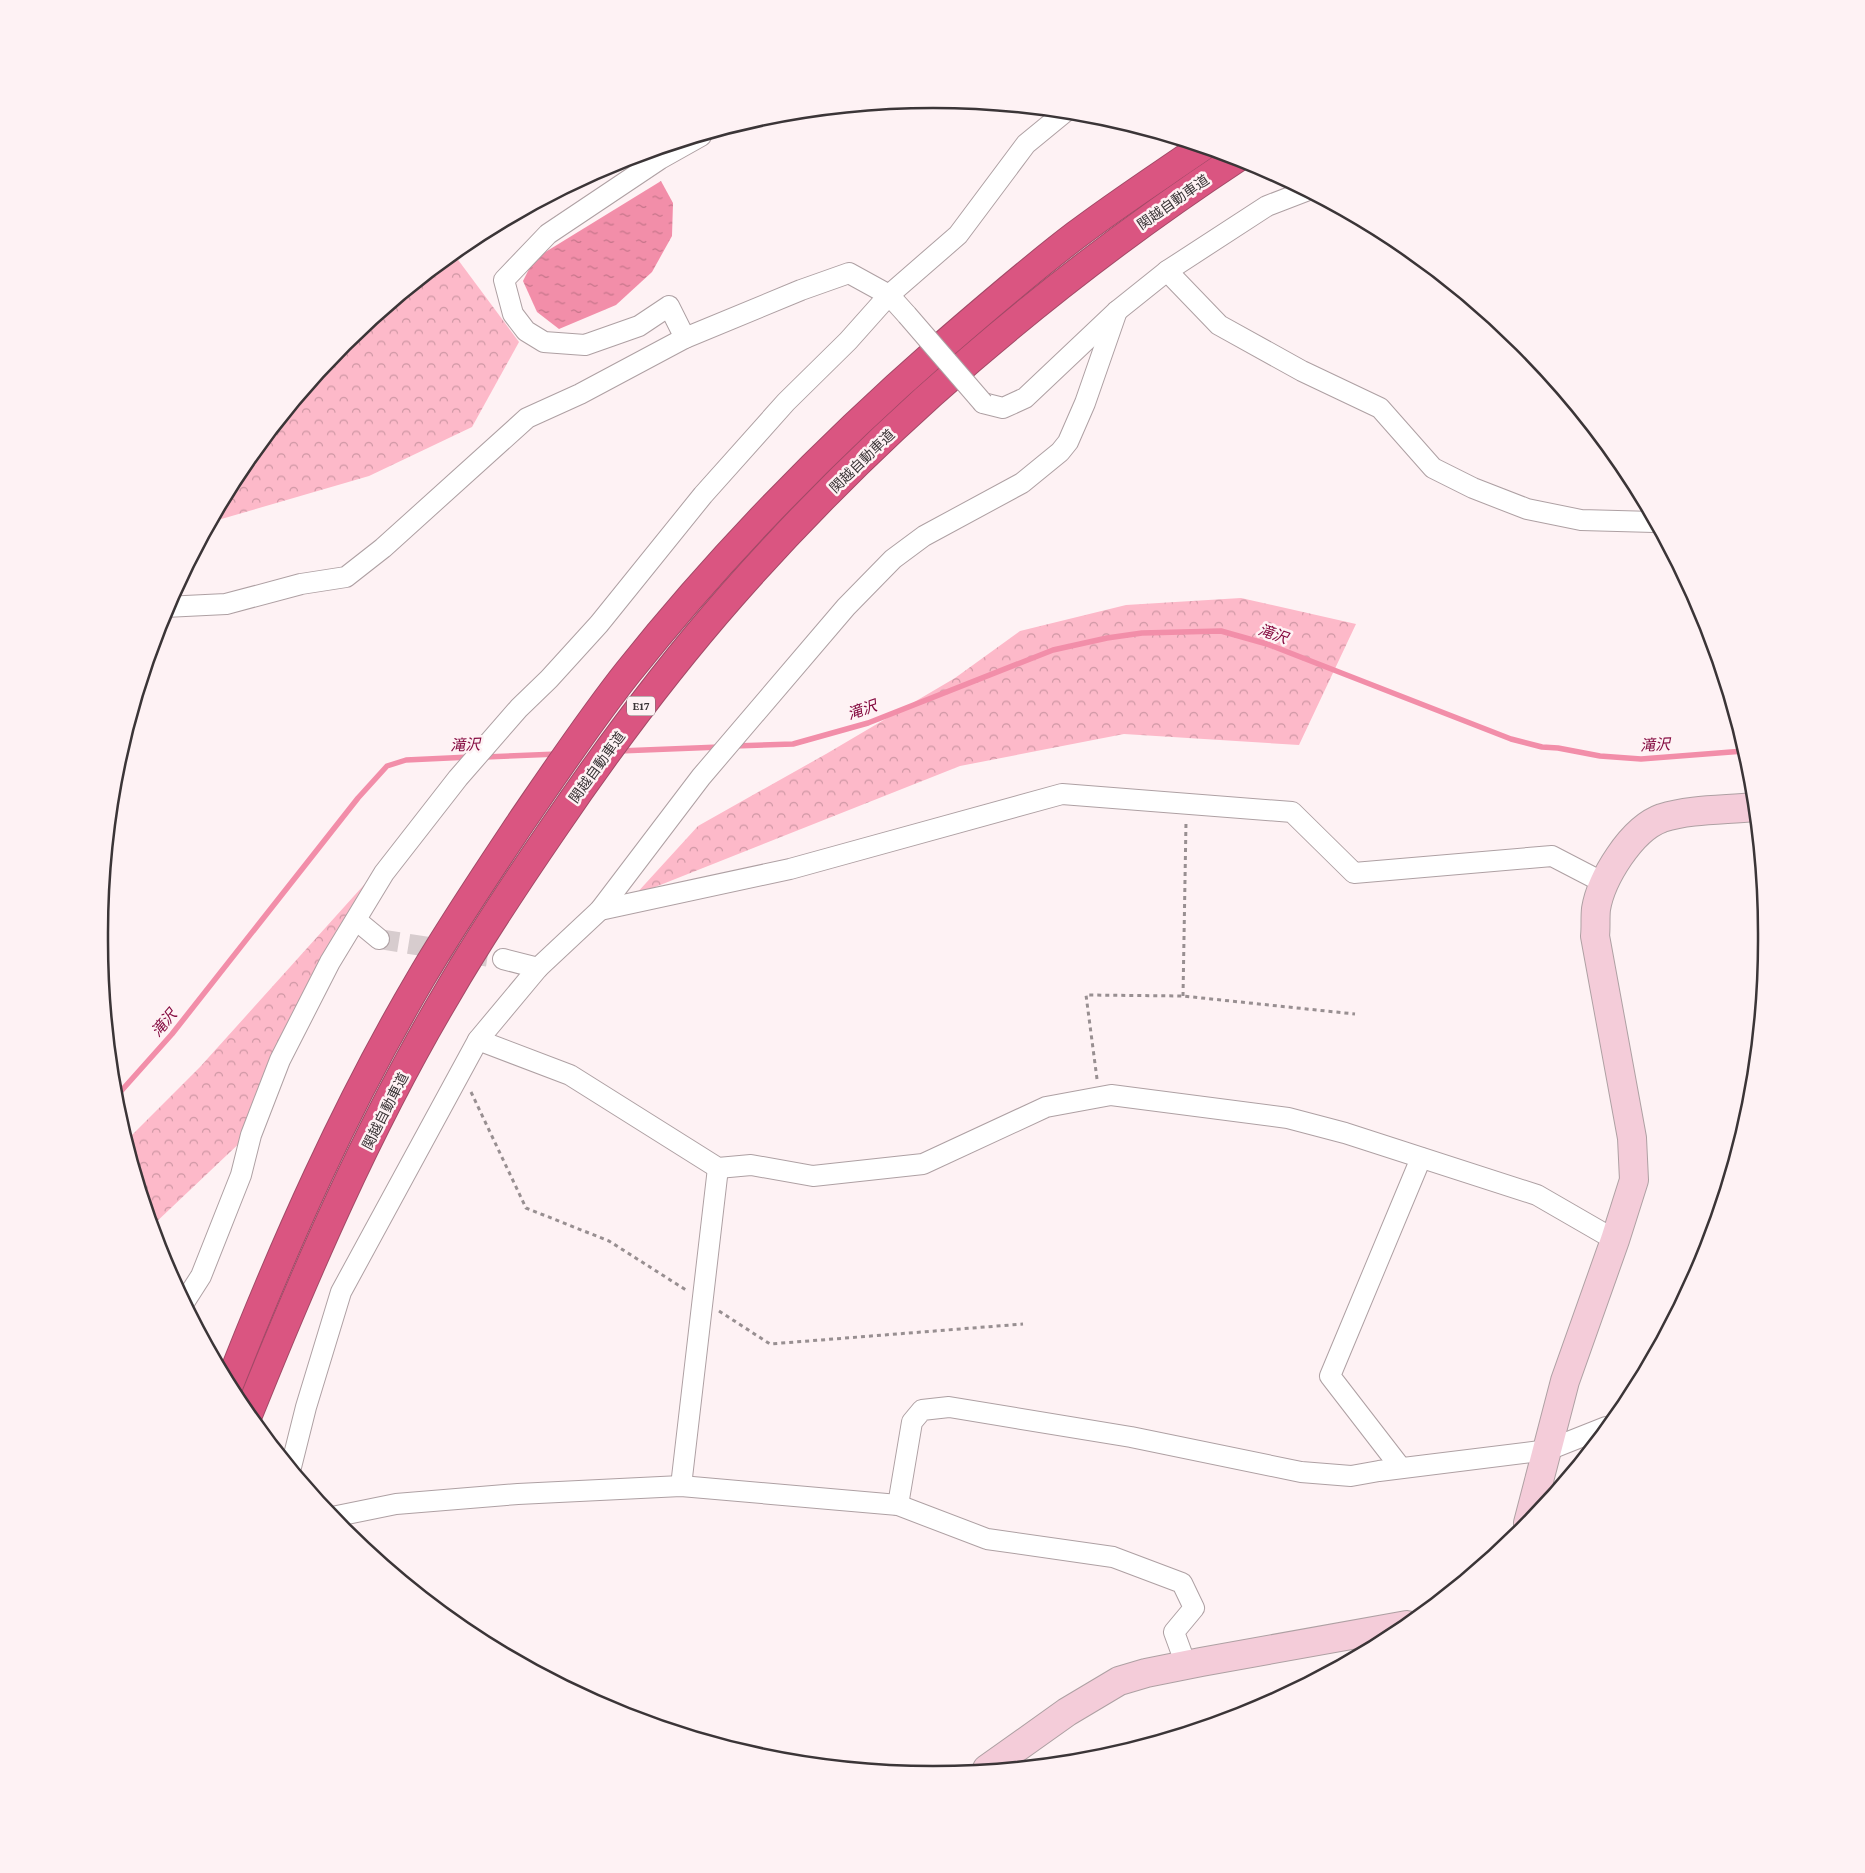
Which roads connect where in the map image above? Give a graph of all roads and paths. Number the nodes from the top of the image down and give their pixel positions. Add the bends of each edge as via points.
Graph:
1 (1058, 118) edge
2 (682, 147) edge
3 (1197, 151) edge
4 (1230, 163) edge
5 (1299, 194) edge
6 (1168, 271) junction
7 (889, 295) junction
8 (1118, 311) junction
9 (685, 338) junction
10 (1648, 522) edge
11 (175, 607) edge
12 (1186, 803) junction
13 (1748, 808) edge
14 (1604, 883) junction
15 (600, 910) junction
16 (356, 920) junction
17 (379, 939) tunnel mouth
18 (503, 958) tunnel mouth
19 (538, 968) junction
20 (1183, 996) junction
21 (1355, 1014) dead end
22 (478, 1040) junction
23 (1100, 1097) junction
24 (1421, 1158) junction
25 (718, 1168) junction
26 (1615, 1240) junction
27 (189, 1296) edge
28 (232, 1376) edge
29 (252, 1406) edge
30 (1595, 1431) edge
31 (1548, 1450) junction
32 (292, 1460) edge
33 (1400, 1468) junction
34 (681, 1486) junction
35 (898, 1505) junction
36 (1533, 1506) edge
37 (341, 1515) edge
38 (1379, 1634) edge
39 (1186, 1665) junction
40 (995, 1763) edge

1 - 7 street via 1026,144 958,236
2 - 9 street via 548,234 504,280 513,314 526,331 544,342 585,344 639,326 669,306
3 - 28 highway, 関越自動車道 / E17 via 1076,235 975,317 882,399 793,486 714,570 627,673 538,797 421,978 363,1084 305,1201
4 - 29 highway, 関越自動車道 / E17 via 1097,257 903,420 813,508 737,589 654,690 521,875 446,995 390,1098 339,1203 288,1314
5 - 6 street via 1267,206
6 - 8 street
6 - 10 street via 1219,325 1302,371 1380,408 1433,468 1527,510 1581,520
7 - 8 street, bridge via 983,403 1002,408 1025,398
7 - 9 street via 850,273
7 - 16 street via 786,402 703,495 599,624 458,778 384,873
8 - 15 street via 1085,403 1068,442 1060,452 1022,483 924,536 892,559 846,607 701,777
9 - 11 street via 580,394 527,418 383,548 346,577 301,584 226,604
12 - 14 street via 1292,812 1354,873 1552,856
12 - 15 street via 1062,794 790,869
12 - 20 path
13 - 14 street via 1686,813 1661,819 1630,843
14 - 26 street via 1596,909 1595,936 1632,1138 1634,1180
15 - 19 street
16 - 17 street
16 - 27 street via 330,962 280,1060 251,1135 242,1175 201,1276
18 - 19 street
19 - 22 street
20 - 21 path
20 - 23 path via 1086,995
22 - 25 street via 570,1075
22 - 32 street via 340,1292
23 - 24 street via 1111,1095 1288,1118
23 - 25 street via 1046,1107 923,1164 813,1176 751,1165
24 - 26 street via 1537,1194
24 - 33 street via 1330,1376
25 - 34 street
26 - 31 street via 1565,1381
30 - 31 street
31 - 33 street
31 - 36 street
33 - 35 street via 1351,1476 1301,1472 1131,1437 949,1407 922,1410 912,1422
34 - 35 street
34 - 37 street via 518,1494 405,1504
35 - 39 street via 987,1539 1113,1556 1182,1583 1194,1608 1174,1632
38 - 39 street
39 - 40 street via 1119,1680

